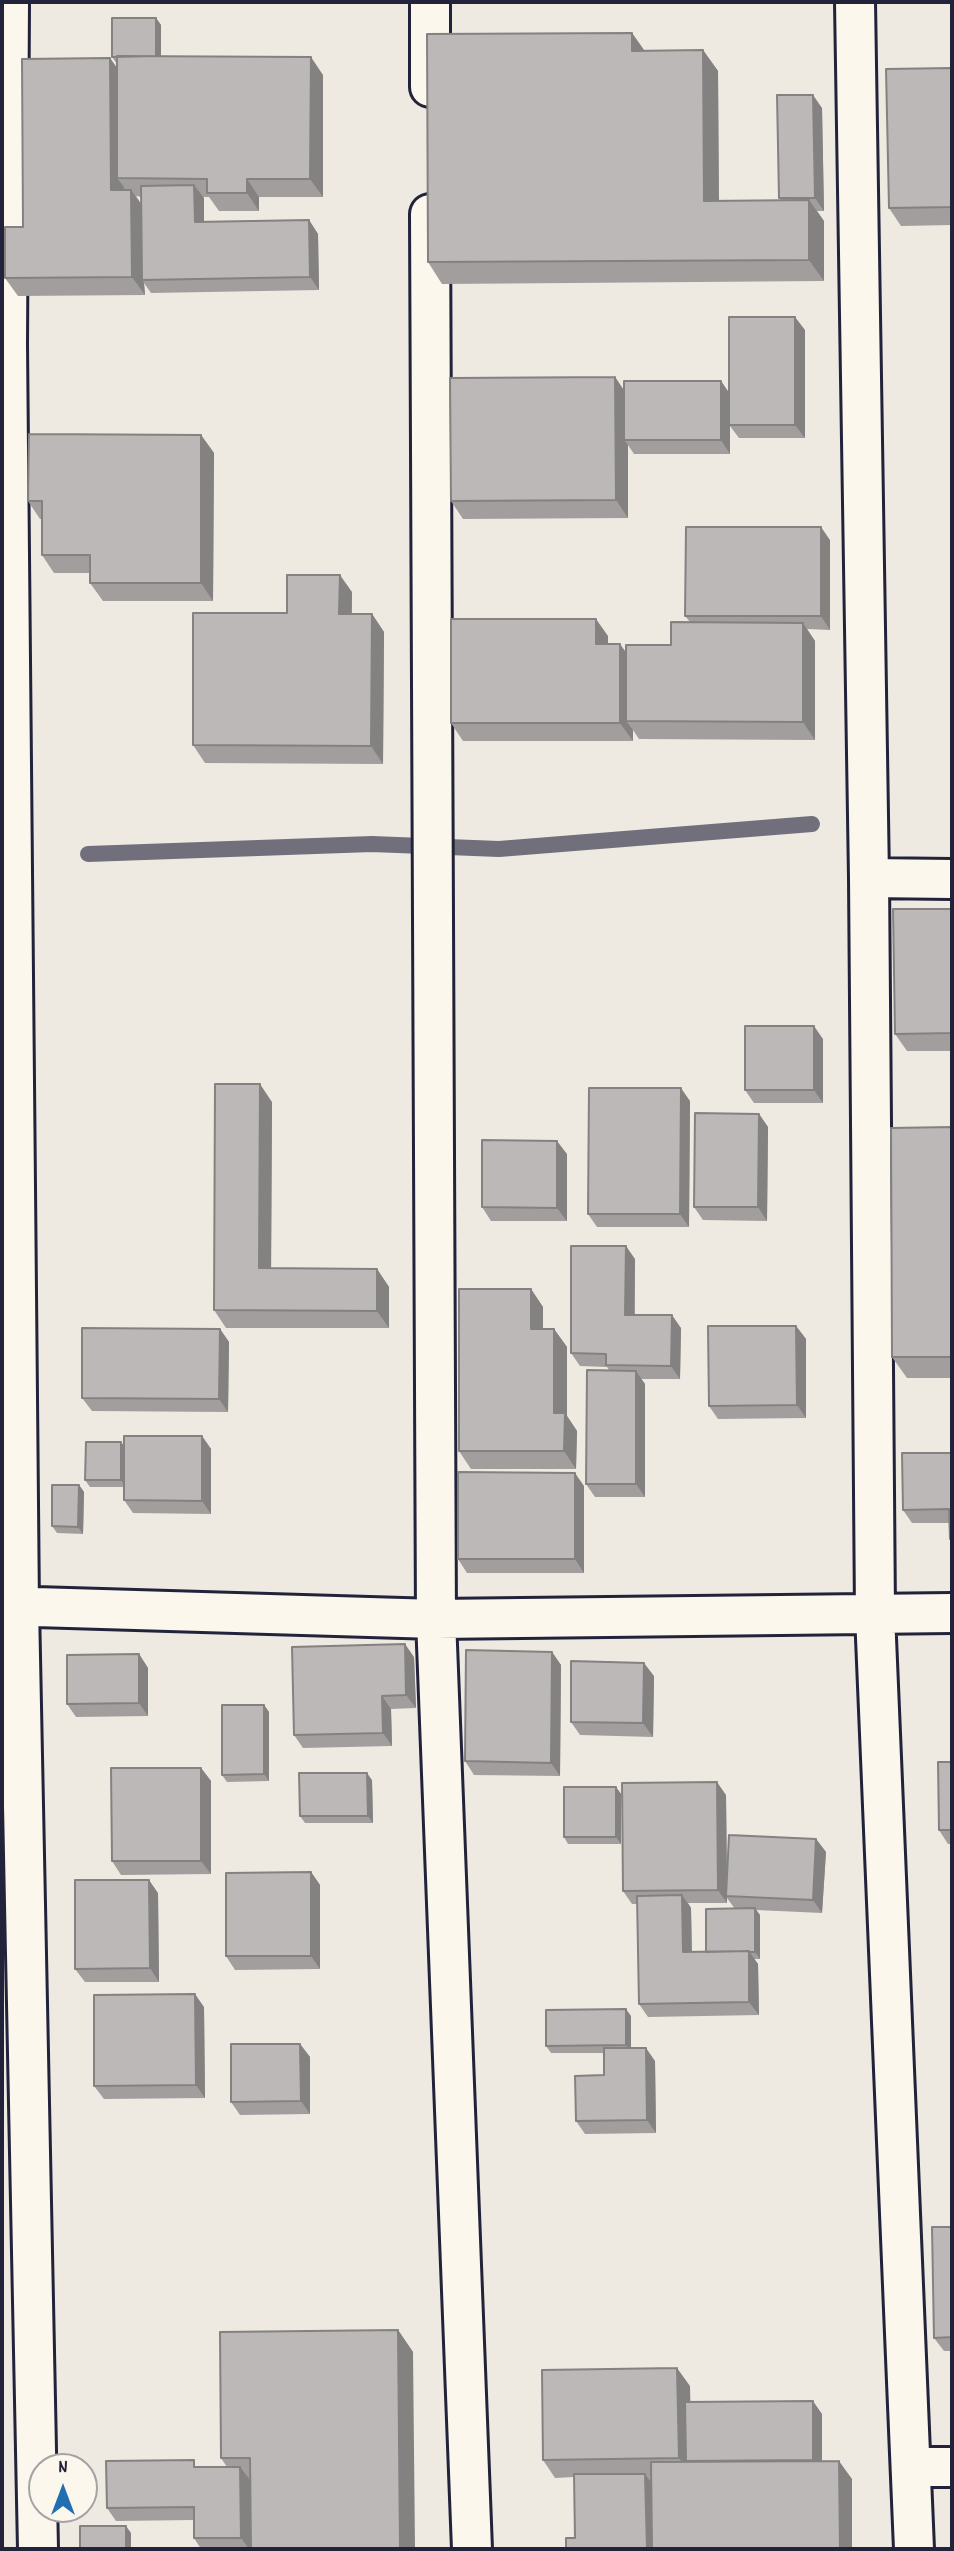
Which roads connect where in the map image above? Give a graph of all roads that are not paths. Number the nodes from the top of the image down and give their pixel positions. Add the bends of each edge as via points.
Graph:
1 (9, 2) edge
2 (430, 2) edge
3 (855, 2) edge
4 (430, 127) edge
5 (430, 183) edge
6 (869, 878) junction
7 (952, 879) edge
8 (11, 1606) edge
9 (952, 1613) edge
10 (875, 1614) junction
11 (436, 1619) junction
12 (912, 2467) junction
13 (952, 2467) edge
14 (38, 2549) edge
15 (472, 2549) edge
16 (914, 2549) edge

1 - 8 street
2 - 4 street
3 - 6 street
5 - 11 street
6 - 7 street
6 - 10 street
8 - 11 street
8 - 14 street
9 - 10 street
10 - 11 street
10 - 12 street
11 - 15 street
12 - 13 street
12 - 16 street

